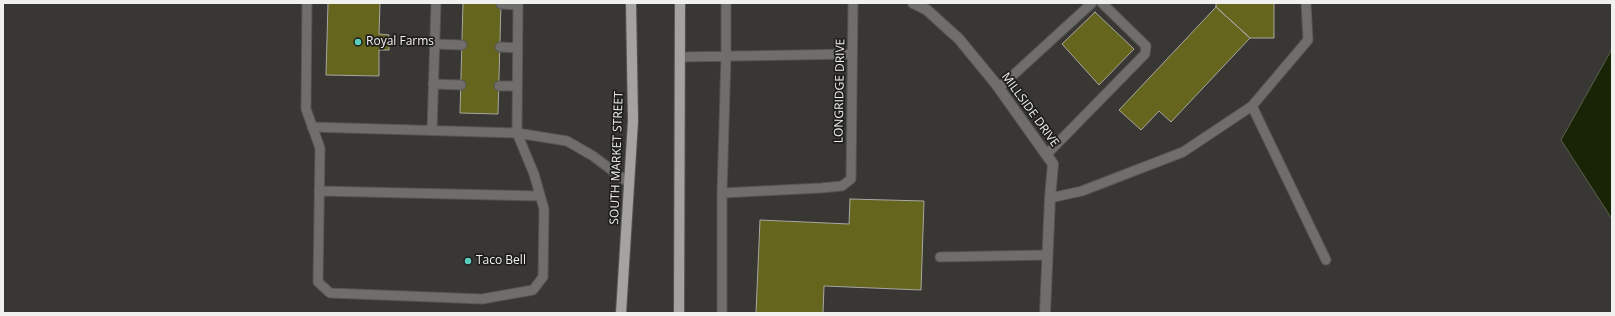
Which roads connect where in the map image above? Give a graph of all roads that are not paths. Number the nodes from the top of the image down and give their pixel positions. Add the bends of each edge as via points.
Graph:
1 (307, 3) edge
2 (436, 3) edge
3 (631, 3) edge
4 (680, 3) edge
5 (726, 3) edge
6 (853, 3) edge
7 (913, 3) edge
8 (1092, 3) edge
9 (1102, 3) edge
10 (1306, 3) edge
11 (501, 4) dead end
12 (518, 4) edge
13 (434, 44) junction
14 (462, 45) dead end
15 (500, 47) dead end
16 (518, 48) junction
17 (852, 54) junction
18 (726, 56) junction
19 (680, 57) junction
20 (433, 84) junction
21 (461, 85) dead end
22 (499, 86) dead end
23 (517, 86) junction
24 (999, 88) junction
25 (1252, 106) junction
26 (312, 127) junction
27 (432, 130) junction
28 (517, 133) junction
29 (1046, 155) junction
30 (630, 183) junction
31 (319, 191) junction
32 (722, 193) junction
33 (540, 196) junction
34 (1050, 198) junction
35 (1046, 255) junction
36 (940, 257) dead end
37 (1326, 260) dead end
38 (621, 313) edge
39 (679, 313) edge
40 (722, 313) edge
41 (1045, 313) edge

1 - 26 lane via 306,109
2 - 13 lane
3 - 30 main road, SOUTH MARKET STREET via 634,121
4 - 19 main road
5 - 18 lane
6 - 17 lane, LONGRIDGE DRIVE
7 - 24 street, MILLSIDE DRIVE via 927,10 959,39
8 - 24 lane
9 - 29 lane via 1146,46 1145,54
10 - 25 lane via 1308,40
11 - 12 lane
12 - 16 lane
13 - 14 lane
13 - 20 lane
15 - 16 lane
16 - 23 lane
17 - 18 lane
17 - 32 lane, LONGRIDGE DRIVE via 851,178 842,186
18 - 19 lane
18 - 32 lane
19 - 39 main road
20 - 21 lane
20 - 27 lane
22 - 23 lane
23 - 28 lane
24 - 29 street, MILLSIDE DRIVE
25 - 34 lane via 1183,152 1082,191
25 - 37 lane
26 - 27 lane
26 - 31 lane via 320,148
27 - 28 lane
28 - 30 lane via 566,141 593,156
28 - 33 lane
29 - 34 street, MILLSIDE DRIVE via 1053,164
30 - 38 main road, SOUTH MARKET STREET
31 - 33 lane
31 - 33 lane via 318,282 330,293 482,300 532,290 543,277 544,209
32 - 40 lane
34 - 35 street, MILLSIDE DRIVE
35 - 36 lane
35 - 41 street, MILLSIDE DRIVE

